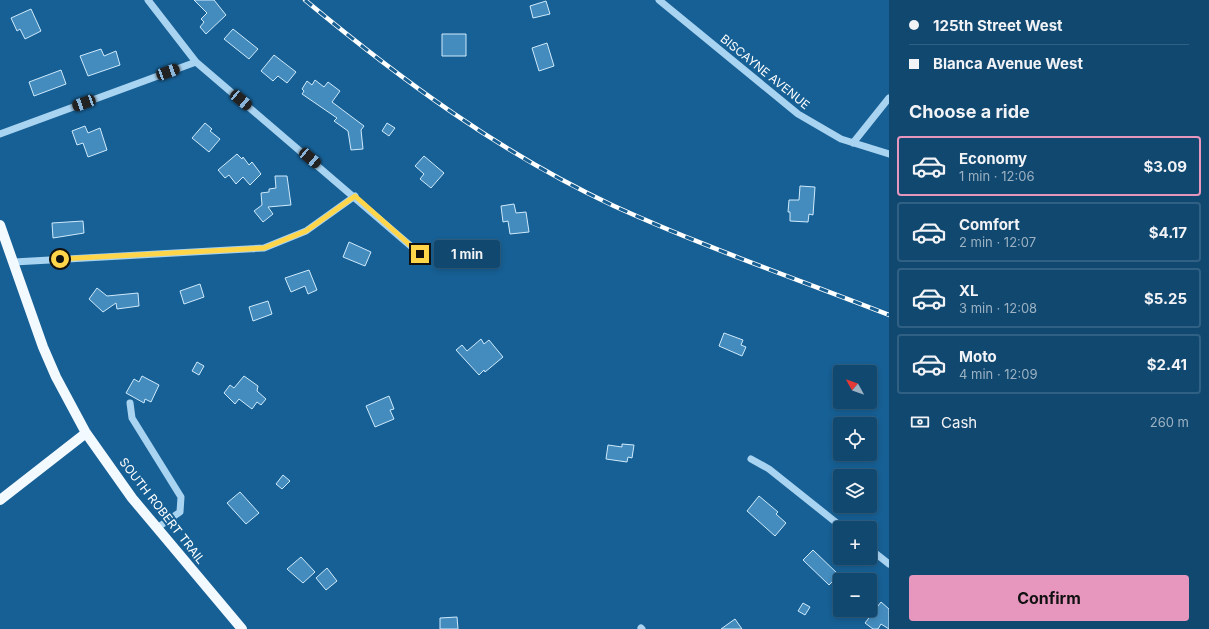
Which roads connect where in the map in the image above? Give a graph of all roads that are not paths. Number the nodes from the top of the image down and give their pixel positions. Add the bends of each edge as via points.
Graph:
1 (148, 0) edge
2 (659, 0) edge
3 (196, 62) junction
4 (889, 98) edge
5 (0, 134) edge
6 (853, 143) junction
7 (889, 154) edge
8 (355, 196) junction
9 (0, 225) edge
10 (420, 254) dead end
11 (14, 262) junction
12 (130, 403) dead end
13 (86, 433) junction
14 (751, 459) dead end
15 (0, 500) edge
16 (835, 521) edge
17 (157, 528) junction
18 (877, 555) edge
19 (889, 564) edge
20 (242, 629) edge

1 - 3 street
2 - 6 street, BISCAYNE AVENUE via 798,114 841,139
3 - 5 street
3 - 8 street
4 - 6 street
6 - 7 street, BISCAYNE AVENUE
8 - 10 street
8 - 11 street via 306,231 264,248
9 - 11 main road, SOUTH ROBERT TRAIL
11 - 13 main road, SOUTH ROBERT TRAIL via 48,359
12 - 17 street via 132,418 181,497 180,512
13 - 15 main road
13 - 17 main road, SOUTH ROBERT TRAIL via 132,498
14 - 16 street via 769,469
17 - 20 main road, SOUTH ROBERT TRAIL
18 - 19 street

